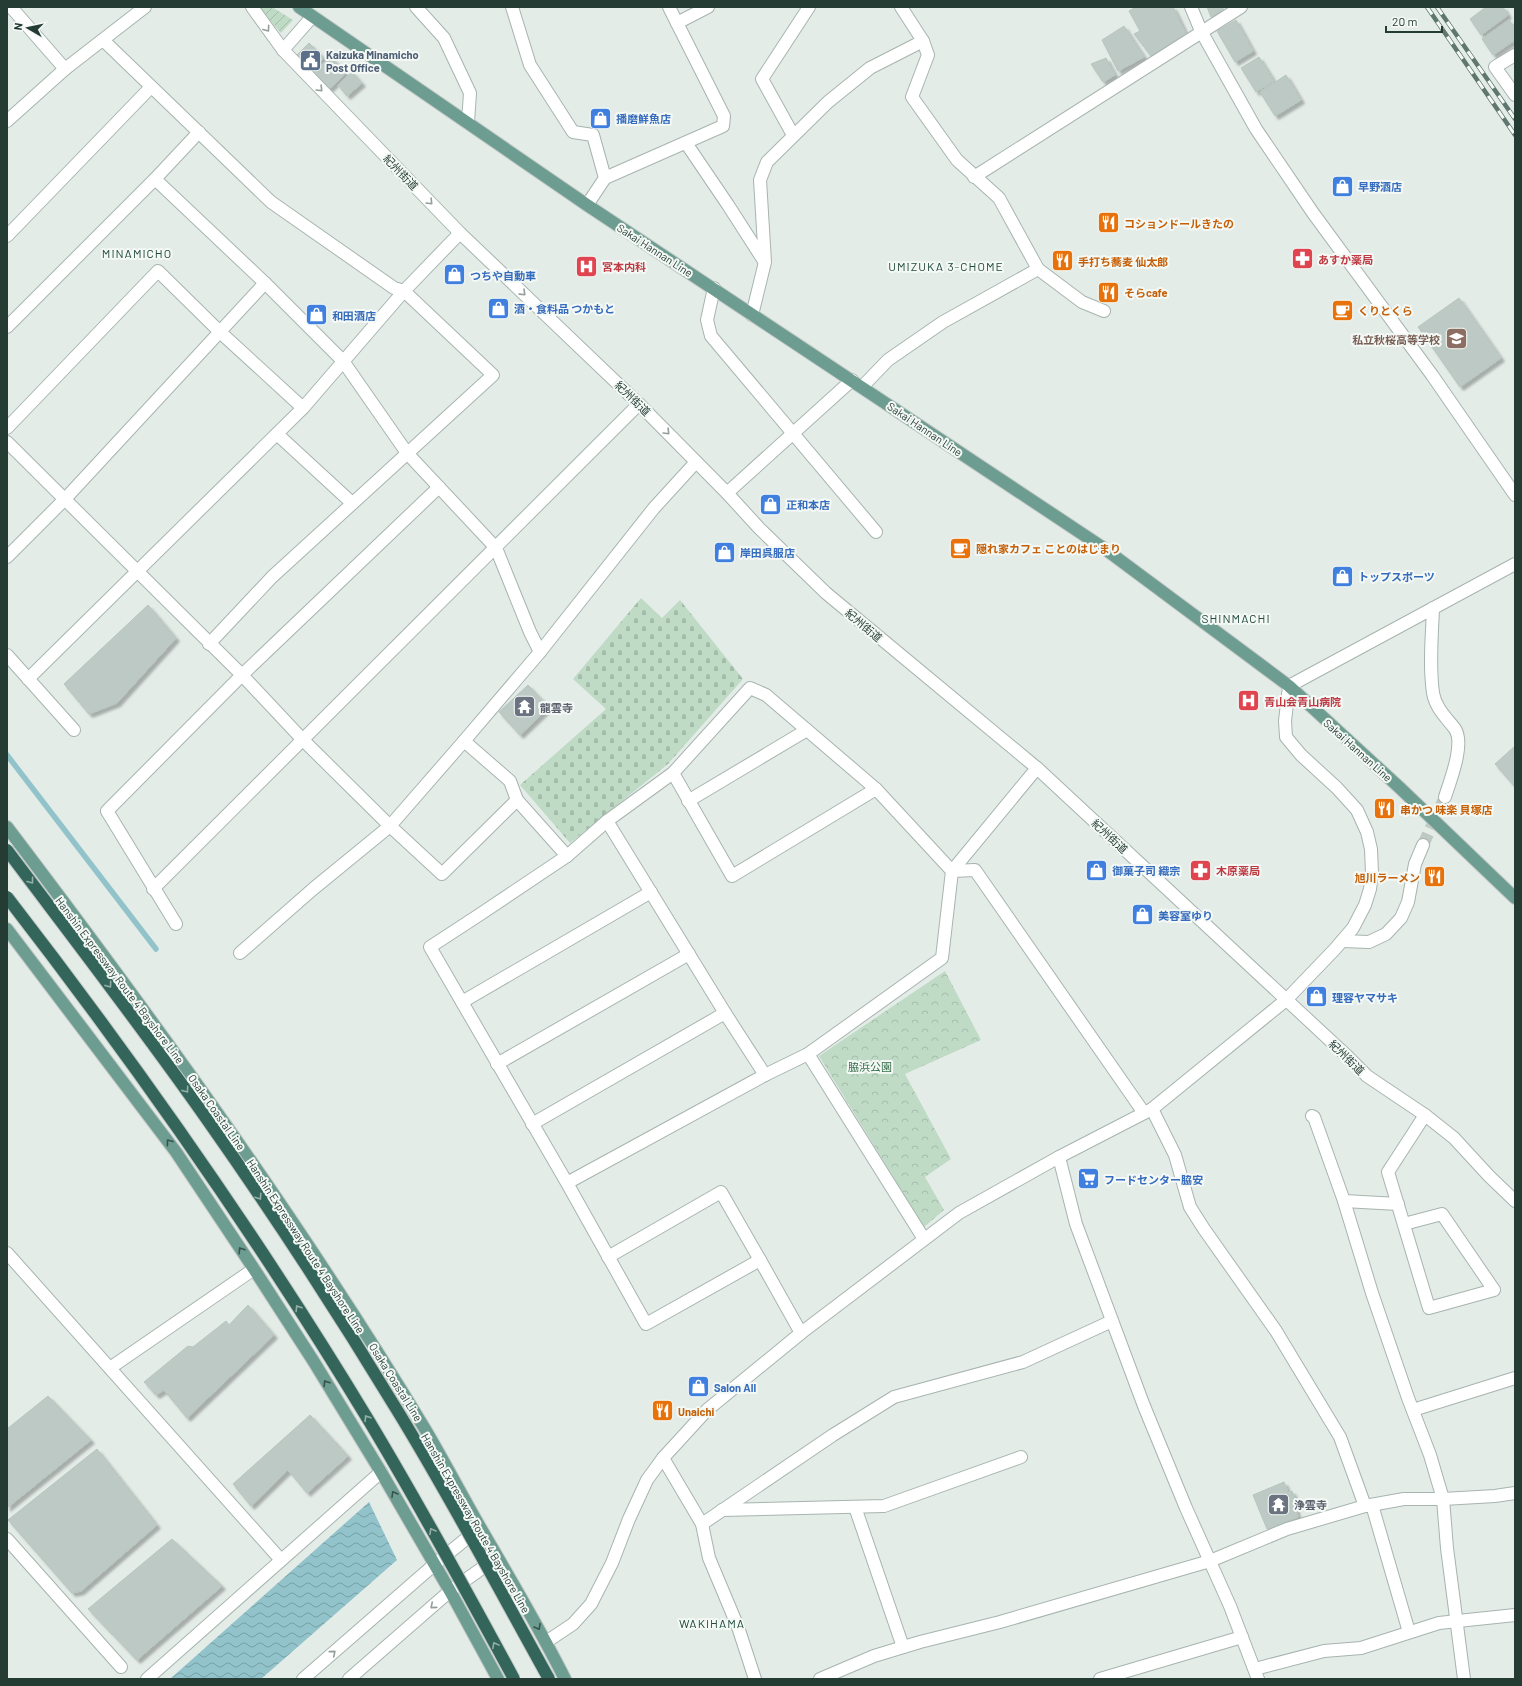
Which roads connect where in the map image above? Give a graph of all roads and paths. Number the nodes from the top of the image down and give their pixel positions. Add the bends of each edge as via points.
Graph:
1 (11, 7) edge
2 (145, 7) edge
3 (252, 7) edge
4 (299, 7) edge
5 (416, 7) edge
6 (512, 7) edge
7 (668, 7) edge
8 (708, 7) edge
9 (809, 7) edge
10 (901, 7) edge
11 (1191, 7) edge
12 (1241, 7) edge
13 (312, 17) junction
14 (677, 23) junction
15 (1201, 32) junction
16 (103, 40) junction
17 (923, 41) junction
18 (283, 50) junction
19 (1515, 55) edge
20 (65, 69) junction
21 (151, 86) junction
22 (1515, 96) edge
23 (7, 121) edge
24 (468, 122) junction
25 (199, 132) junction
26 (793, 136) junction
27 (686, 143) junction
28 (974, 177) junction
29 (605, 178) junction
30 (155, 179) junction
31 (587, 205) junction
32 (460, 233) junction
33 (7, 236) edge
34 (765, 262) junction
35 (1038, 269) junction
36 (265, 283) junction
37 (714, 288) junction
38 (404, 291) junction
39 (1104, 311) dead end
40 (752, 315) junction
41 (7, 327) edge
42 (220, 332) junction
43 (343, 361) junction
44 (852, 380) junction
45 (862, 387) junction
46 (639, 404) junction
47 (303, 408) junction
48 (7, 428) edge
49 (792, 433) junction
50 (277, 434) junction
51 (7, 442) edge
52 (407, 453) junction
53 (696, 462) junction
54 (439, 487) junction
55 (727, 493) junction
56 (1515, 494) edge
57 (65, 499) junction
58 (352, 503) junction
59 (876, 532) dead end
60 (496, 548) junction
61 (7, 557) edge
62 (1515, 564) edge
63 (139, 572) junction
64 (1433, 608) junction
65 (209, 644) junction
66 (540, 652) junction
67 (7, 655) edge
68 (242, 675) junction
69 (28, 679) junction
70 (1289, 686) junction
71 (74, 730) dead end
72 (807, 730) junction
73 (303, 740) junction
74 (464, 741) junction
75 (1037, 768) junction
76 (673, 773) junction
77 (876, 789) junction
78 (1445, 797) tunnel mouth
79 (518, 800) junction
80 (688, 801) junction
81 (607, 821) junction
82 (390, 826) junction
83 (7, 827) edge
84 (1423, 846) tunnel mouth
85 (7, 850) edge
86 (567, 856) junction
87 (952, 871) junction
88 (153, 889) junction
89 (651, 892) junction
90 (7, 897) edge
91 (1515, 898) edge
92 (176, 924) dead end
93 (7, 929) edge
94 (1342, 941) junction
95 (240, 953) dead end
96 (688, 954) junction
97 (1286, 1000) junction
98 (462, 1002) junction
99 (725, 1013) junction
100 (808, 1054) junction
101 (498, 1064) junction
102 (765, 1075) junction
103 (1148, 1111) junction
104 (1425, 1115) junction
105 (1312, 1116) dead end
106 (532, 1124) junction
107 (1060, 1158) junction
108 (567, 1183) junction
109 (1344, 1201) junction
110 (1515, 1201) edge
111 (1398, 1204) junction
112 (1404, 1224) junction
113 (924, 1239) junction
114 (7, 1253) edge
115 (608, 1257) junction
116 (760, 1260) junction
117 (254, 1269) junction
118 (1112, 1321) junction
119 (801, 1333) junction
120 (110, 1368) junction
121 (1515, 1378) edge
122 (1413, 1410) junction
123 (1021, 1457) dead end
124 (663, 1458) junction
125 (381, 1472) junction
126 (1515, 1493) edge
127 (1443, 1499) junction
128 (1368, 1506) junction
129 (854, 1507) junction
130 (722, 1510) junction
131 (702, 1524) junction
132 (480, 1527) junction
133 (7, 1539) edge
134 (498, 1557) junction
135 (281, 1560) junction
136 (1210, 1561) junction
137 (435, 1564) junction
138 (450, 1591) junction
139 (1515, 1615) edge
140 (1457, 1621) junction
141 (1409, 1632) junction
142 (1242, 1638) junction
143 (546, 1642) junction
144 (903, 1647) junction
145 (121, 1667) dead end
146 (1256, 1674) edge
147 (147, 1679) edge
148 (303, 1679) edge
149 (349, 1679) edge
150 (498, 1679) edge
151 (514, 1679) edge
152 (549, 1679) edge
153 (565, 1679) edge
154 (755, 1679) edge
155 (820, 1679) edge
156 (1100, 1679) edge
157 (1464, 1679) edge

1 - 20 street
2 - 16 street
3 -> 18 street, 紀州街道
4 - 13 main road, Sakai Hannan Line
5 - 24 street via 444,38 470,93
6 - 29 street via 530,65 573,132 592,135
7 - 14 street
8 - 14 street
9 - 26 street via 762,79
10 - 17 street
11 - 15 street
12 - 15 street
13 - 18 street
13 - 24 main road, Sakai Hannan Line
14 - 27 street via 724,116 723,126
15 - 28 street
15 - 56 street via 1261,136 1313,213 1432,375
16 - 20 street
16 - 21 street
17 - 26 street via 870,68 828,102
17 - 28 street via 928,55 912,97 957,160
18 -> 32 street, 紀州街道
19 - 22 street via 1495,67
20 - 23 street
21 - 25 street
21 - 33 street
24 - 31 main road, Sakai Hannan Line
25 - 30 street
25 - 38 street via 271,202 394,288
26 - 34 street via 767,162 760,180
27 - 29 street
27 - 34 street
28 - 35 street via 999,198
29 - 31 street
30 - 36 street
30 - 41 street
31 - 37 main road, Sakai Hannan Line
32 - 38 street
32 -> 46 street, 紀州街道
34 - 40 street
35 - 39 street via 1082,302
35 - 45 street via 943,322 888,360
36 - 42 street
36 - 43 street
37 - 40 main road, Sakai Hannan Line
37 - 49 street via 707,320 711,336
38 - 43 street
38 - 52 street via 493,375
40 - 44 main road, Sakai Hannan Line
42 - 47 street
42 - 48 street via 158,271
42 - 57 street
43 - 47 street
43 - 52 street
44 - 45 main road, Sakai Hannan Line
44 - 49 street
45 - 70 main road, Sakai Hannan Line via 1105,549
46 -> 53 street, 紀州街道
46 - 60 street
47 - 50 street
49 - 55 street
49 - 59 street
50 - 58 street
50 - 63 street
51 - 57 street
52 - 54 street
52 - 58 street
53 - 55 street, 紀州街道
53 - 66 street via 654,508
54 - 60 street
54 - 68 street
55 - 75 street, 紀州街道 via 826,593
57 - 61 street
57 - 63 street
58 - 65 street via 272,577
60 - 66 street
60 - 73 street
62 - 64 street
63 - 65 street
63 - 69 street
64 - 70 street
64 - 78 street via 1431,670 1434,695 1441,714 1456,731 1459,742
65 - 68 street
66 - 74 street
67 - 69 street
68 - 73 street
68 - 88 street via 107,811
69 - 71 street
70 - 91 main road, Sakai Hannan Line
70 - 94 street via 1286,737 1356,810 1367,832 1371,849 1372,873 1365,905 1353,928
72 - 76 street via 766,696 750,688
72 - 77 street
72 - 80 street
73 - 82 street
73 - 88 street
74 - 79 street via 510,781
74 - 82 street
75 - 87 street
75 - 97 street, 紀州街道
76 - 80 street
76 - 81 street
77 - 80 street via 732,876
77 - 87 street
79 - 82 street via 442,874
79 - 86 street
81 - 86 street
81 - 89 street
82 - 95 street
83 - 132 main road, Osaka Coastal Line via 153,1022 255,1165 341,1295 426,1431
84 - 94 street via 1415,864 1408,902 1401,918 1386,934 1369,942
85 -> 152 highway, Hanshin Expressway Route 4 Bayshore Line, bridge via 206,1118 307,1268 401,1418
86 - 98 street via 430,946
87 - 100 street via 942,958
87 - 103 street via 974,870
88 - 92 street
89 - 96 street
89 - 98 street
151 -> 90 highway, bridge via 370,1422 282,1283 181,1131 69,977
117 -> 93 main road via 176,1152
94 - 97 street
96 - 99 street
96 - 101 street
97 - 103 street
97 - 104 street, 紀州街道 via 1367,1076
98 - 101 street
99 - 102 street
99 - 106 street
100 - 102 street
100 - 113 street
101 - 106 street
102 - 108 street
103 - 107 street
103 - 128 street via 1175,1155 1190,1207 1276,1331 1340,1437
104 - 110 street, 紀州街道 via 1454,1138
104 - 111 street via 1388,1172
105 - 109 street
106 - 108 street
107 - 113 street via 959,1213
107 - 118 street via 1076,1224
108 - 115 street
109 - 111 street
109 - 122 street via 1372,1293
111 - 112 street
112 - 112 street via 1429,1308 1494,1290 1442,1214
113 - 119 street
114 - 120 street
115 - 116 street via 646,1324
115 - 116 street via 721,1192
116 - 119 street
117 - 120 street
125 -> 117 main road
118 - 130 street via 1023,1362 894,1397
118 - 136 street via 1144,1406
119 - 124 street via 707,1410
120 - 135 street
121 - 122 street
122 - 127 street
123 - 129 street via 884,1506
124 - 131 street
124 - 143 street via 647,1480 612,1563 591,1604 573,1624
125 - 135 street
137 -> 125 main road
126 - 127 street
127 - 128 street via 1404,1499
127 - 140 street
128 - 136 street via 1287,1529
128 - 141 street
129 - 130 street
129 - 144 street
130 - 131 street
131 - 154 street via 709,1558 738,1627
132 - 134 main road, Osaka Coastal Line
132 - 137 street
133 - 145 street
134 - 138 street
134 -> 143 main road, Osaka Coastal Line
135 - 147 street
136 - 142 street
136 - 144 street via 1000,1622
137 - 138 main road
148 -> 137 street
138 -> 149 street
138 - 150 main road
139 - 140 street
140 - 141 street via 1439,1623
140 - 157 street
141 - 146 street via 1361,1648 1324,1651
142 - 146 street
142 - 156 street
143 - 153 main road, Osaka Coastal Line
144 - 155 street via 874,1656

